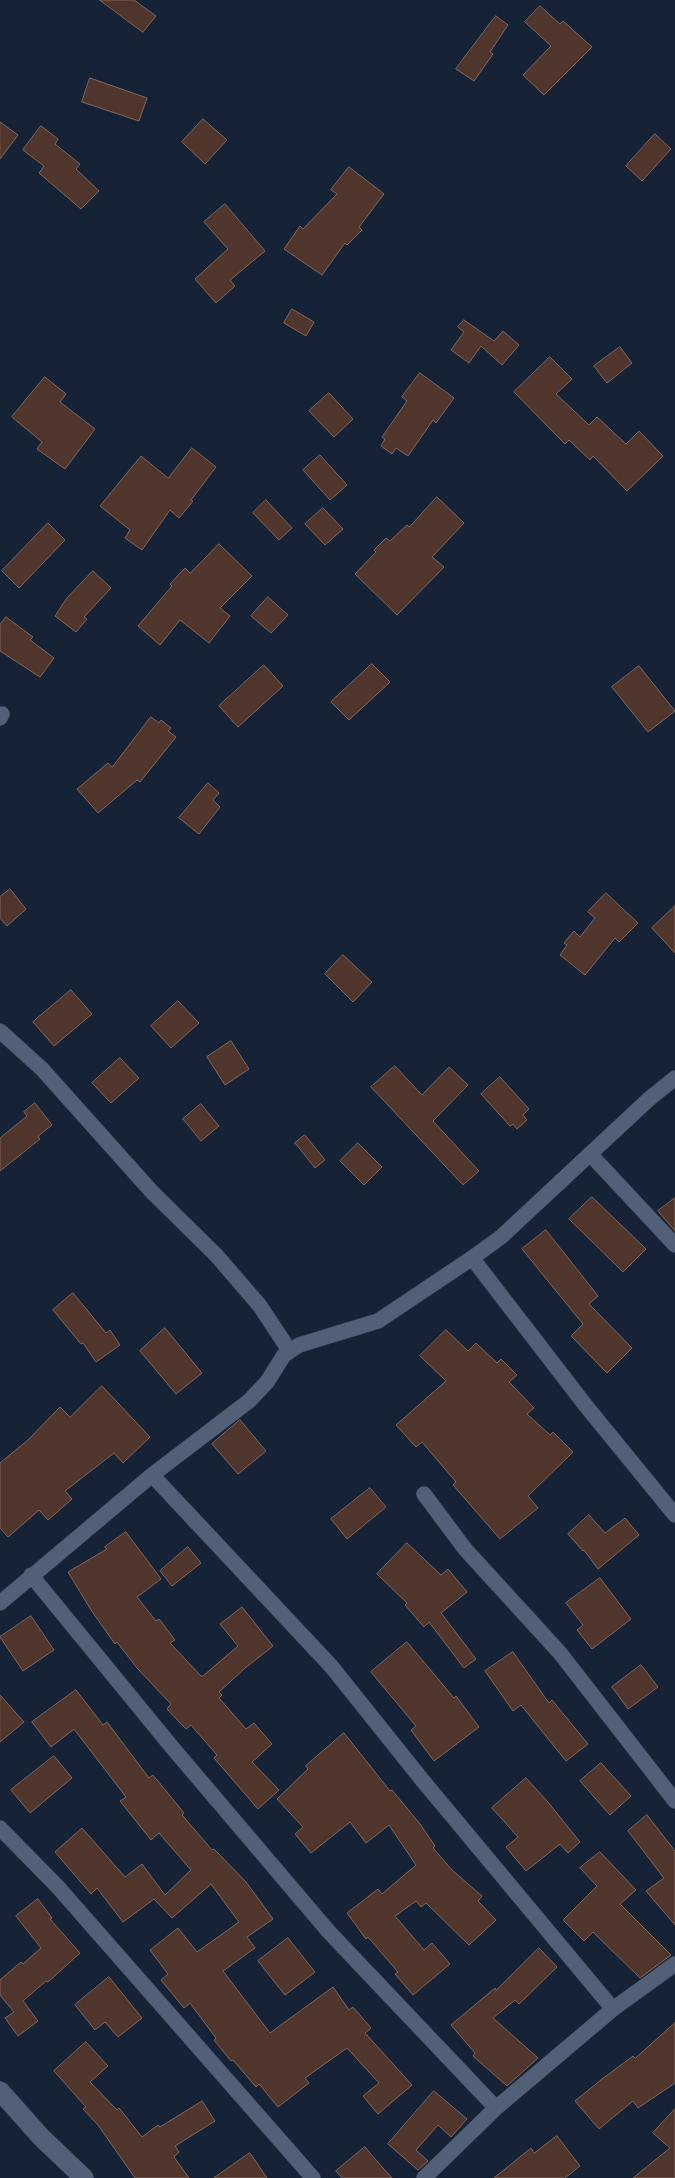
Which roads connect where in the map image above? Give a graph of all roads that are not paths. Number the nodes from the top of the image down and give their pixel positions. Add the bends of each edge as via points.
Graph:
1 (0, 1031) edge
2 (675, 1078) edge
3 (590, 1154) junction
4 (675, 1245) edge
5 (472, 1258) junction
6 (289, 1350) junction
7 (152, 1475) junction
8 (424, 1494) dead end
9 (675, 1515) edge
10 (31, 1575) junction
11 (0, 1603) edge
12 (675, 1801) edge
13 (0, 1828) edge
14 (675, 1964) edge
15 (614, 2009) junction
16 (0, 2090) edge
17 (496, 2108) junction
18 (84, 2178) edge
19 (313, 2178) edge
20 (424, 2178) edge

1 - 6 street via 42,1069 152,1192 216,1255 260,1306
2 - 3 street
3 - 4 street
3 - 5 street via 501,1236
5 - 6 street via 378,1321
5 - 9 street
6 - 7 street via 249,1402
7 - 10 street
7 - 15 street via 331,1666
8 - 12 street via 465,1549 560,1653
10 - 11 street
10 - 17 street via 329,1932
13 - 19 street via 57,1886
14 - 15 street
15 - 17 street
16 - 18 street via 41,2137
17 - 20 street

